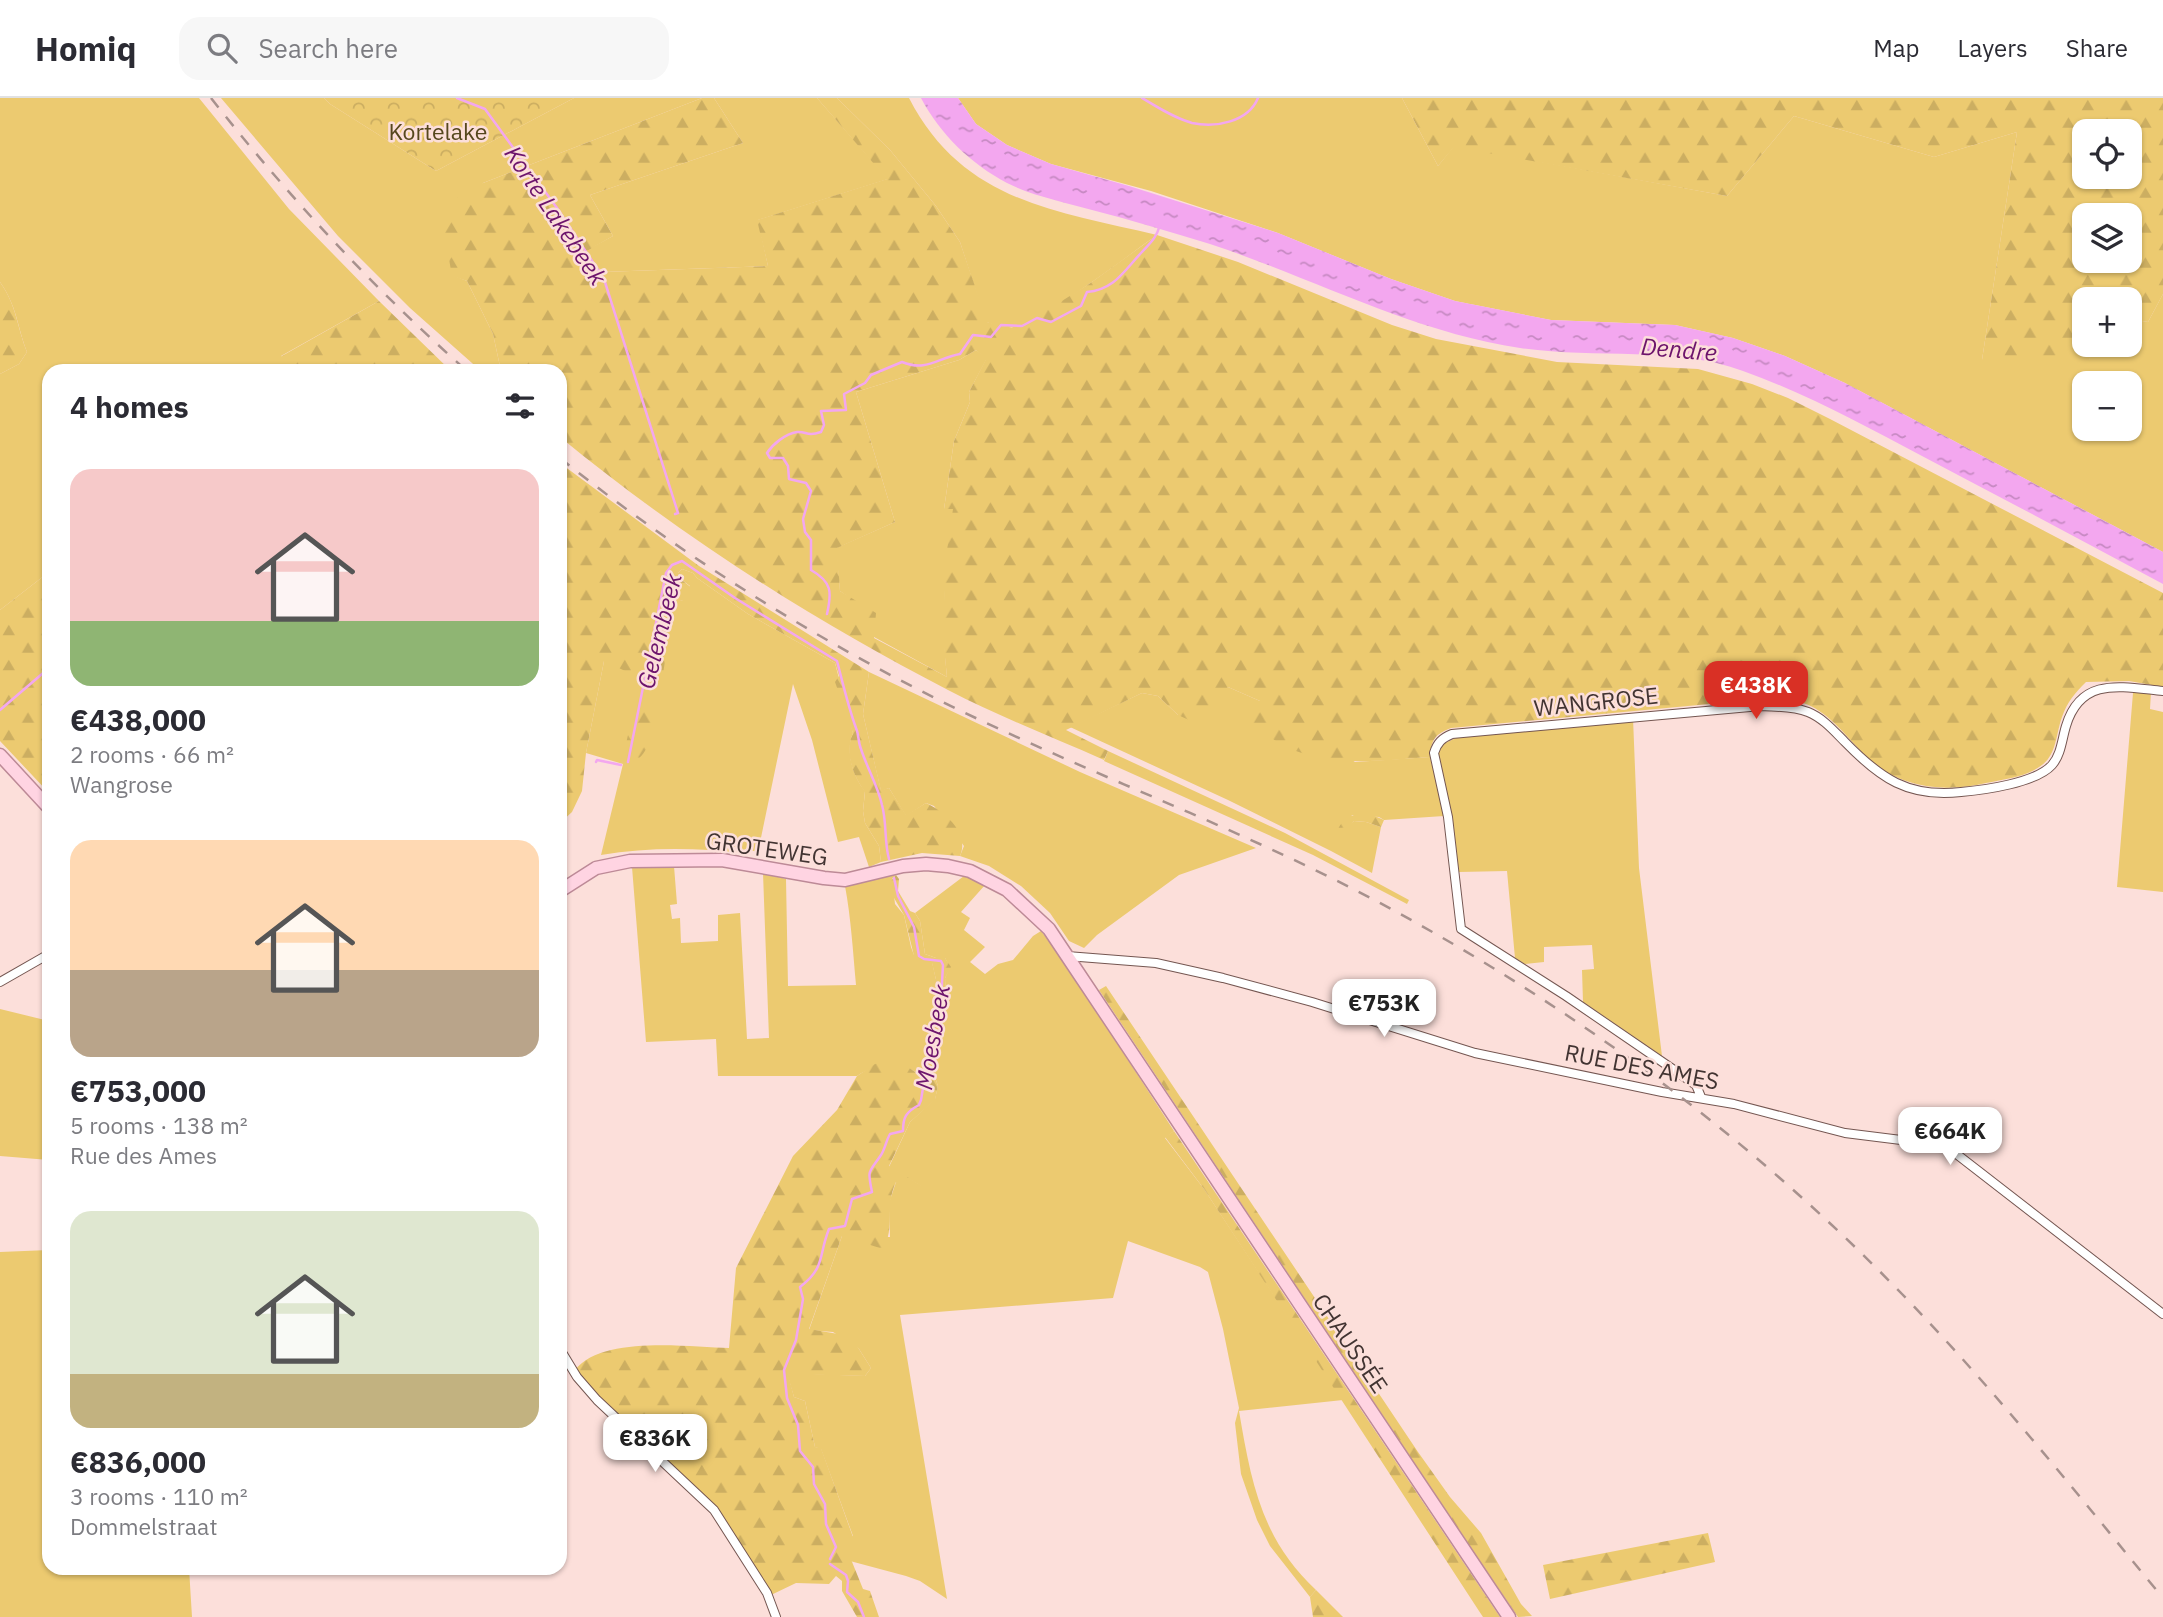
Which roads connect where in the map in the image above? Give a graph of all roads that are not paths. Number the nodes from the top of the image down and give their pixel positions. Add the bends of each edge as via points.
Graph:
1 (2163, 691) edge
2 (0, 755) edge
3 (42, 800) edge
4 (567, 887) edge
5 (1067, 956) junction
6 (42, 958) edge
7 (0, 982) edge
8 (1701, 1097) junction
9 (2163, 1314) edge
10 (567, 1361) edge
11 (776, 1617) edge
12 (1509, 1617) edge

1 - 8 street, WANGROSE via 2095,689 2078,701 2052,766 2023,780 1960,792 1922,792 1891,782 1825,723 1808,712 1786,707 1451,734 1437,744 1434,753 1448,817 1461,929 1696,1085
2 - 3 main road
4 - 5 main road, GROTEWEG via 596,868 630,861 722,860 845,880 926,864 959,868 1007,890 1049,929
5 - 8 street, RUE DES AMES via 1156,964 1223,978 1475,1053
5 - 12 main road, CHAUSSÉE
6 - 7 street
8 - 9 street, RUE DES AMES via 1845,1133 1950,1149
10 - 11 street via 597,1400 714,1510 767,1593

